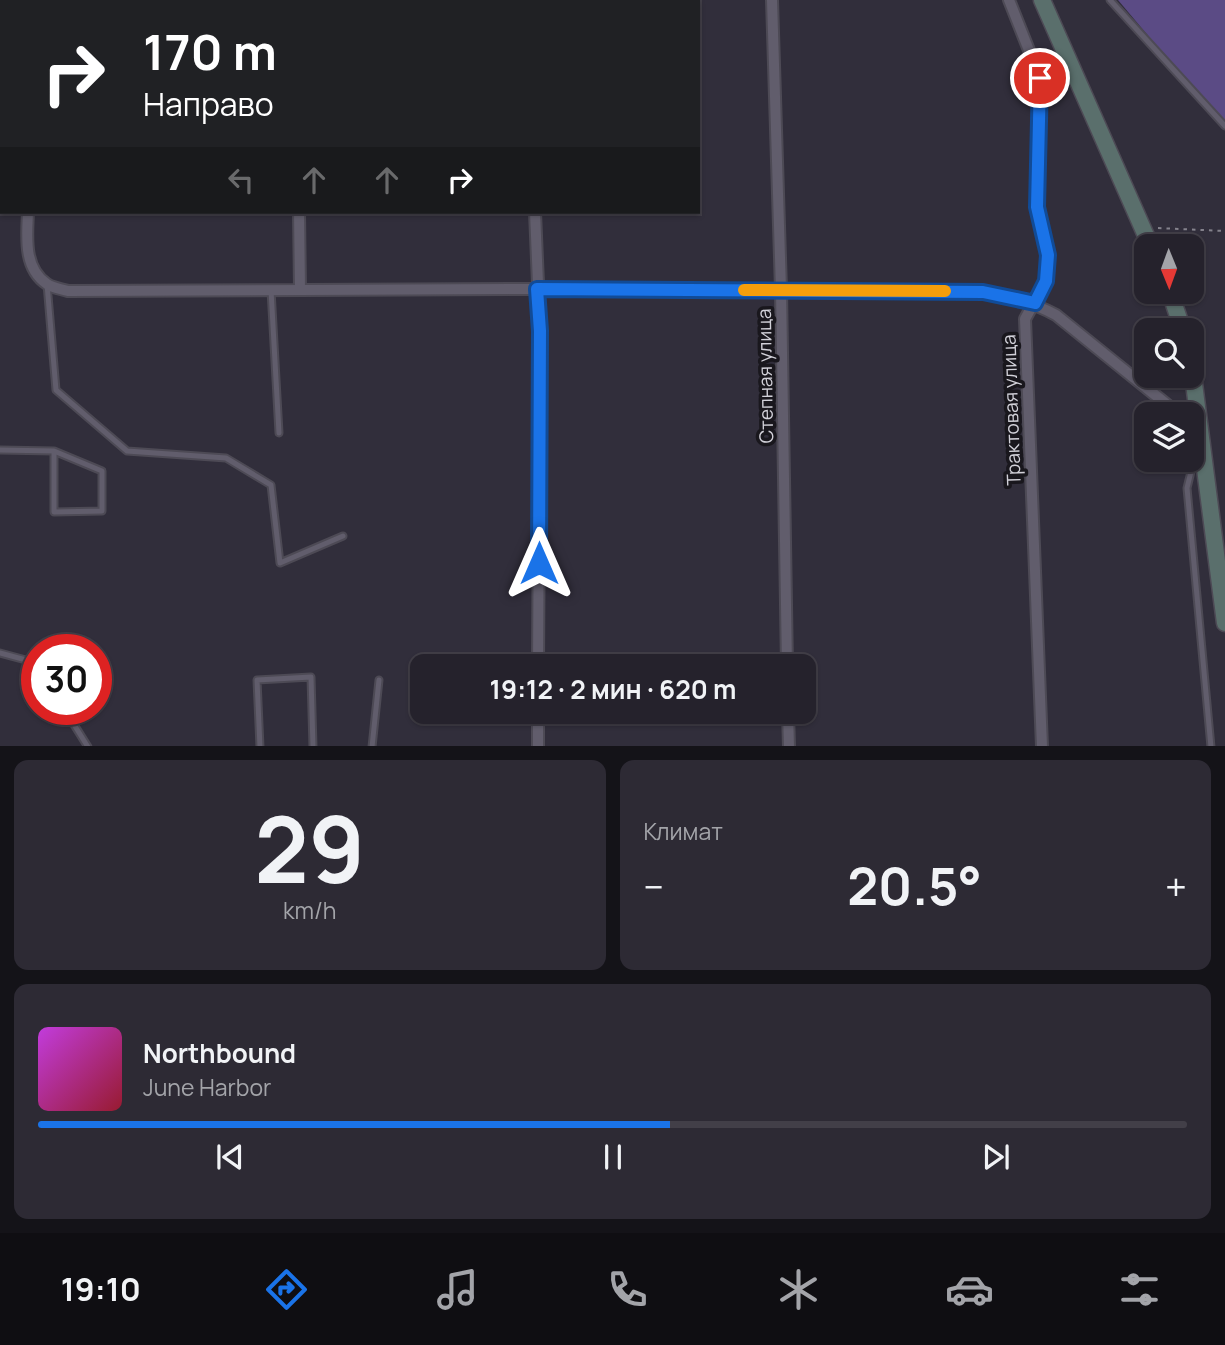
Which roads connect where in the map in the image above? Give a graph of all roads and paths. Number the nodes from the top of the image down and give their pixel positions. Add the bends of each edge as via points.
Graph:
1 (772, 0) edge
2 (1009, 0) edge
3 (1042, 0) edge
4 (1110, 0) edge
5 (1067, 57) junction
6 (1040, 78) junction
7 (1225, 126) edge
8 (28, 214) edge
9 (299, 214) edge
10 (535, 214) edge
11 (1143, 228) junction
12 (1225, 231) edge
13 (1146, 234) edge
14 (47, 284) junction
15 (300, 289) junction
16 (537, 289) junction
17 (271, 290) junction
18 (781, 290) junction
19 (1035, 303) junction
20 (1164, 402) edge
21 (279, 433) dead end
22 (0, 450) edge
23 (54, 451) junction
24 (1189, 472) edge
25 (1202, 472) edge
26 (343, 536) dead end
27 (1225, 623) edge
28 (0, 653) edge
29 (538, 654) edge
30 (788, 654) edge
31 (21, 659) edge
32 (379, 680) dead end
33 (538, 724) edge
34 (788, 724) edge
35 (74, 725) edge
36 (87, 746) edge
37 (260, 746) edge
38 (313, 746) edge
39 (372, 746) edge
40 (538, 746) edge
41 (789, 746) edge
42 (1042, 746) edge
43 (1211, 746) edge

1 - 18 street, Степная улица
2 - 6 street, Трактовая улица
3 - 5 main road
4 - 7 lane
5 - 6 street
5 - 11 main road
6 - 19 street, Трактовая улица via 1037,207 1048,255 1046,281
8 - 14 street via 26,242 31,265
9 - 15 street
10 - 16 street
11 - 12 path
11 - 13 main road
14 - 17 street via 68,291
14 - 26 lane via 56,390 127,451 226,458 271,485 280,564
15 - 16 street
15 - 17 street
16 - 18 street
16 - 29 street
17 - 21 lane
18 - 19 street via 983,292
18 - 30 street, Степная улица
19 - 20 street via 1073,327
19 - 42 street, Трактовая улица via 1025,318
22 - 23 lane
23 - 23 lane via 102,471 102,511 54,512
24 - 43 lane via 1187,488
25 - 27 main road
28 - 31 lane
32 - 39 lane
33 - 40 street
34 - 41 street
35 - 36 lane
37 - 38 lane via 257,680 311,677

